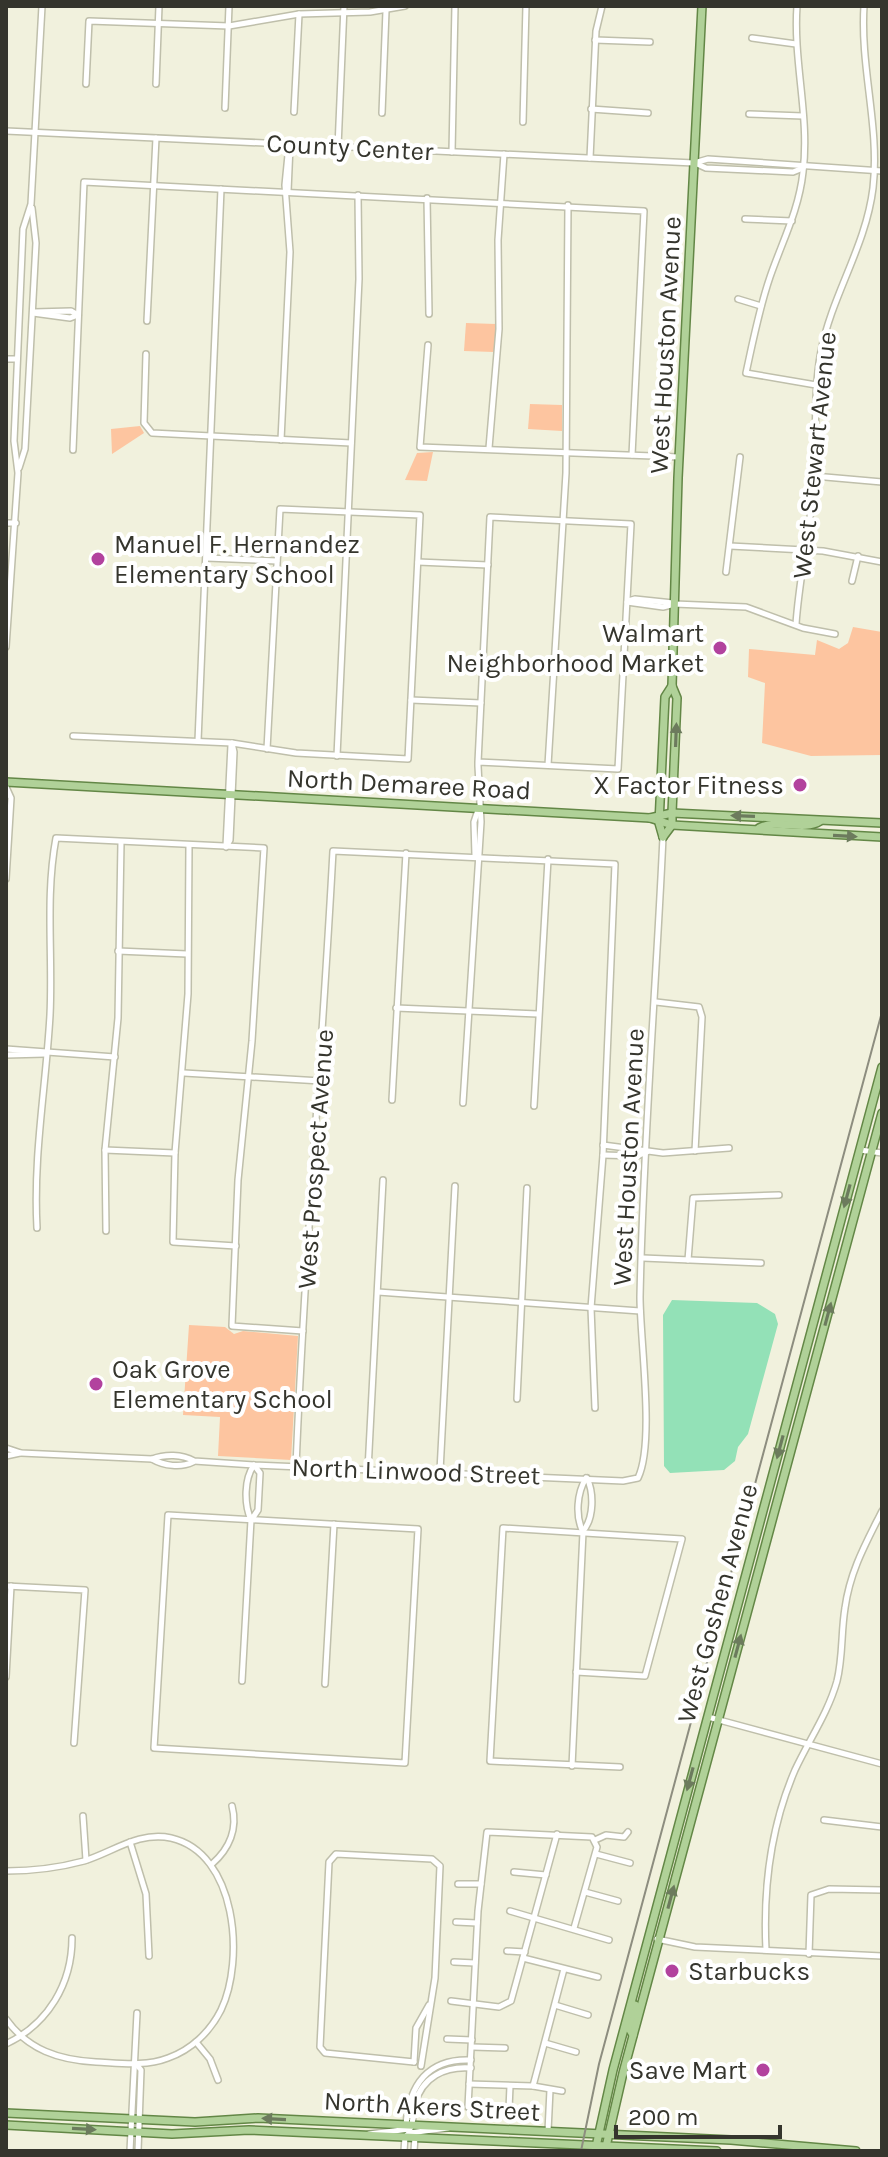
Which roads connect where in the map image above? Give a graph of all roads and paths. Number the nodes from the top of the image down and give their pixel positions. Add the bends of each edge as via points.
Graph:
1 (42, 6) edge
2 (159, 6) edge
3 (229, 6) edge
4 (405, 6) edge
5 (455, 6) edge
6 (526, 6) edge
7 (602, 6) edge
8 (702, 6) edge
9 (797, 6) edge
10 (864, 6) edge
11 (344, 9) edge
12 (386, 11) junction
13 (299, 14) junction
14 (158, 24) junction
15 (229, 26) junction
16 (752, 38) dead end
17 (595, 40) junction
18 (650, 42) dead end
19 (796, 44) junction
20 (86, 84) dead end
21 (156, 84) dead end
22 (225, 108) dead end
23 (591, 109) junction
24 (294, 112) dead end
25 (382, 113) dead end
26 (648, 113) dead end
27 (749, 114) dead end
28 (803, 116) junction
29 (523, 122) dead end
30 (6, 131) edge
31 (35, 133) junction
32 (156, 138) junction
33 (289, 145) junction
34 (338, 147) junction
35 (452, 152) junction
36 (504, 154) junction
37 (590, 158) junction
38 (694, 163) junction
39 (804, 167) junction
40 (874, 171) junction
41 (882, 171) edge
42 (154, 186) junction
43 (221, 189) junction
44 (287, 192) junction
45 (358, 195) junction
46 (427, 198) junction
47 (502, 202) junction
48 (31, 204) junction
49 (568, 205) junction
50 (745, 219) dead end
51 (792, 221) junction
52 (738, 299) dead end
53 (761, 306) junction
54 (33, 313) junction
55 (429, 314) dead end
56 (78, 315) junction
57 (147, 321) dead end
58 (428, 345) dead end
59 (146, 354) dead end
60 (6, 359) edge
61 (17, 359) junction
62 (816, 385) junction
63 (211, 435) junction
64 (281, 440) junction
65 (351, 443) junction
66 (489, 449) junction
67 (73, 450) dead end
68 (566, 452) junction
69 (632, 455) junction
70 (679, 457) junction
71 (740, 457) dead end
72 (18, 473) junction
73 (814, 476) junction
74 (882, 482) edge
75 (349, 512) junction
76 (560, 521) junction
77 (6, 523) edge
78 (16, 523) junction
79 (730, 546) junction
80 (804, 550) junction
81 (858, 556) junction
82 (207, 558) junction
83 (277, 561) junction
84 (418, 562) junction
85 (882, 562) edge
86 (488, 565) junction
87 (726, 572) dead end
88 (852, 581) dead end
89 (627, 602) junction
90 (675, 604) junction
91 (796, 624) junction
92 (835, 634) dead end
93 (6, 647) edge
94 (672, 686) junction
95 (411, 700) junction
96 (481, 703) junction
97 (73, 736) dead end
98 (198, 741) junction
99 (232, 743) junction
100 (267, 749) junction
101 (337, 756) junction
102 (478, 762) junction
103 (548, 765) junction
104 (6, 785) edge
105 (229, 792) junction
106 (478, 809) junction
107 (672, 813) junction
108 (660, 818) junction
109 (821, 821) junction
110 (882, 823) edge
111 (672, 825) junction
112 (757, 829) junction
113 (663, 837) junction
114 (882, 837) edge
115 (121, 842) junction
116 (189, 845) junction
117 (226, 847) junction
118 (406, 853) junction
119 (476, 857) junction
120 (548, 859) junction
121 (6, 879) edge
122 (118, 951) junction
123 (187, 954) junction
124 (656, 1002) junction
125 (396, 1008) junction
126 (468, 1012) junction
127 (538, 1014) junction
128 (6, 1049) edge
129 (46, 1054) junction
130 (6, 1055) edge
131 (115, 1057) junction
132 (882, 1067) edge
133 (184, 1073) junction
134 (249, 1077) junction
135 (321, 1081) junction
136 (392, 1100) dead end
137 (463, 1103) dead end
138 (534, 1106) dead end
139 (882, 1113) edge
140 (603, 1145) junction
141 (729, 1148) dead end
142 (105, 1150) junction
143 (860, 1150) junction
144 (695, 1151) junction
145 (648, 1152) junction
146 (175, 1153) junction
147 (871, 1153) junction
148 (882, 1153) edge
149 (603, 1155) junction
150 (383, 1180) dead end
151 (455, 1186) dead end
152 (527, 1188) dead end
153 (779, 1195) dead end
154 (37, 1228) dead end
155 (106, 1231) dead end
156 (236, 1246) junction
157 (643, 1258) junction
158 (688, 1260) junction
159 (761, 1263) dead end
160 (378, 1292) junction
161 (450, 1296) junction
162 (522, 1303) junction
163 (591, 1308) junction
164 (640, 1311) junction
165 (303, 1331) junction
166 (807, 1344) junction
167 (517, 1399) dead end
168 (595, 1408) dead end
169 (801, 1413) junction
170 (6, 1448) edge
171 (21, 1453) junction
172 (6, 1456) edge
173 (254, 1465) junction
174 (296, 1467) junction
175 (368, 1470) junction
176 (440, 1471) junction
177 (587, 1478) junction
178 (638, 1478) joint
179 (247, 1491) junction
180 (259, 1492) junction
181 (579, 1506) junction
182 (590, 1506) junction
183 (882, 1511) edge
184 (251, 1520) junction
185 (334, 1524) junction
186 (878, 1526) edge
187 (583, 1532) junction
188 (9, 1586) edge
189 (576, 1672) junction
190 (6, 1677) edge
191 (242, 1681) dead end
192 (325, 1684) dead end
193 (707, 1717) junction
194 (719, 1719) junction
195 (74, 1743) dead end
196 (809, 1744) junction
197 (882, 1764) edge
198 (572, 1766) junction
199 (620, 1767) dead end
200 (232, 1806) dead end
201 (83, 1816) dead end
202 (824, 1820) dead end
203 (882, 1827) edge
204 (628, 1832) dead end
205 (557, 1834) junction
206 (596, 1841) junction
207 (130, 1842) junction
208 (596, 1854) junction
209 (86, 1860) junction
210 (630, 1863) dead end
211 (212, 1864) junction
212 (6, 1871) edge
213 (514, 1872) dead end
214 (546, 1875) junction
215 (458, 1884) dead end
216 (481, 1884) junction
217 (882, 1890) edge
218 (585, 1892) junction
219 (618, 1901) dead end
220 (510, 1911) dead end
221 (535, 1916) junction
222 (456, 1922) dead end
223 (477, 1923) junction
224 (574, 1928) junction
225 (648, 1937) junction
226 (72, 1938) dead end
227 (609, 1940) dead end
228 (659, 1940) junction
229 (766, 1950) junction
230 (507, 1951) dead end
231 (809, 1954) junction
232 (524, 1955) junction
233 (149, 1956) dead end
234 (882, 1956) edge
235 (454, 1962) dead end
236 (475, 1963) junction
237 (641, 1964) junction
238 (564, 1969) junction
239 (598, 1977) dead end
240 (451, 2001) dead end
241 (472, 2002) junction
242 (430, 2004) junction
243 (555, 2005) junction
244 (137, 2013) dead end
245 (588, 2015) dead end
246 (6, 2019) edge
247 (634, 2035) junction
248 (21, 2037) junction
249 (447, 2039) dead end
250 (196, 2042) junction
251 (545, 2043) junction
252 (6, 2044) edge
253 (472, 2044) junction
254 (505, 2048) dead end
255 (576, 2052) dead end
256 (471, 2060) junction
257 (414, 2062) junction
258 (137, 2064) junction
259 (421, 2066) junction
260 (471, 2068) junction
261 (426, 2072) junction
262 (431, 2078) junction
263 (218, 2080) dead end
264 (469, 2084) junction
265 (510, 2086) junction
266 (533, 2086) junction
267 (550, 2090) junction
268 (562, 2091) dead end
269 (468, 2107) dead end
270 (509, 2109) dead end
271 (6, 2113) edge
272 (134, 2119) junction
273 (6, 2125) edge
274 (410, 2125) junction
275 (453, 2127) junction
276 (134, 2131) junction
277 (548, 2131) junction
278 (598, 2134) junction
279 (364, 2135) junction
280 (609, 2135) junction
281 (405, 2137) junction
282 (415, 2137) junction
283 (596, 2148) edge
284 (606, 2148) edge
285 (130, 2151) edge
286 (138, 2151) edge
287 (404, 2151) edge
288 (414, 2151) edge
289 (717, 2151) edge
290 (856, 2151) edge

1 - 31 street
2 - 14 street
3 - 15 street
4 - 12 street
5 - 35 street
6 - 29 street
7 - 17 street
8 - 38 main road, West Houston Avenue
9 - 19 street
10 - 40 street, West Stewart Avenue
11 - 12 street
11 - 13 street
11 - 34 street
12 - 25 street
13 - 15 street
13 - 24 street
14 - 15 street
14 - 20 street via 89,21
14 - 21 street
15 - 22 street
16 - 19 street
17 - 18 street
17 - 23 street
19 - 28 street
23 - 26 street
23 - 37 street
27 - 28 street
28 - 39 street
30 - 31 street, County Center
31 - 32 street, County Center
31 - 48 street
32 - 33 street, County Center
32 - 42 street
33 - 34 street, County Center
33 - 44 street
34 - 35 street, County Center
35 - 36 street, County Center
36 - 37 street, County Center
36 - 47 street
37 - 38 street, County Center
38 - 39 street, County Center via 708,159
38 - 70 main road, West Houston Avenue
39 - 40 street, County Center
39 - 51 street
40 - 41 street, County Center
40 - 62 street, West Stewart Avenue via 868,213 833,307
42 - 43 street
42 - 56 street via 84,182
42 - 57 street
43 - 44 street
43 - 63 street
44 - 45 street
44 - 64 street via 290,252
45 - 46 street
45 - 65 street
46 - 47 street
46 - 55 street
47 - 49 street
47 - 66 street via 499,344
48 - 54 street via 36,228
48 - 61 street via 23,229
49 - 68 street
49 - 69 street via 644,211
50 - 51 street
51 - 53 street
52 - 53 street
53 - 62 street via 746,373
54 - 56 street
54 - 72 street via 25,449
56 - 67 street
58 - 66 street via 420,447
59 - 63 street via 147,429
60 - 61 street
61 - 72 street
62 - 73 street, West Stewart Avenue
63 - 64 street
63 - 82 street
64 - 65 street
65 - 75 street
66 - 68 street
68 - 69 street
68 - 76 street
69 - 70 street
70 - 90 main road, West Houston Avenue
71 - 79 street
72 - 78 street
73 - 74 street
73 - 80 street, West Stewart Avenue
75 - 83 street via 280,509
75 - 84 street via 420,515
75 - 101 street
76 - 86 street via 490,517
76 - 89 street via 631,524
76 - 103 street
77 - 78 street
78 - 93 street
79 - 80 street
79 - 87 street
80 - 81 street
80 - 91 street, West Stewart Avenue
81 - 85 street
81 - 88 street
82 - 83 street
82 - 98 street
83 - 100 street
84 - 86 street
84 - 95 street
86 - 96 street
89 - 90 street
89 - 103 street via 618,769
90 - 91 street via 746,607
90 - 94 main road, West Houston Avenue
91 - 92 street
107 -> 94 main road, West Houston Avenue via 677,698
94 - 108 main road, West Houston Avenue via 665,697
95 - 96 street
95 - 101 street via 408,759
96 - 102 street
97 - 98 street
98 - 99 street
99 - 100 street
99 - 105 street
100 - 101 street
102 - 103 street
102 - 106 street
104 - 105 main road, North Demaree Road
104 - 121 street via 11,798
105 - 106 main road, North Demaree Road
105 - 117 street
106 - 108 main road, North Demaree Road
106 - 119 street
107 - 108 main road
109 -> 107 main road
107 - 111 main road, West Houston Avenue
108 - 111 main road, North Demaree Road
108 - 113 main road, West Houston Avenue
109 - 110 main road
109 - 112 main road via 813,826 769,823
111 - 112 main road, North Demaree Road
111 - 113 main road
112 -> 114 main road, North Demaree Road
113 - 124 street, West Houston Avenue
115 - 116 street
115 - 122 street
115 - 129 street via 56,838
116 - 117 street
116 - 123 street
117 - 134 street via 264,848
118 - 119 street
118 - 125 street
118 - 135 street, West Prospect Avenue via 333,851
119 - 120 street
119 - 126 street
120 - 127 street
120 - 140 street via 615,864
122 - 123 street
122 - 131 street
123 - 133 street
124 - 144 street via 699,1007 702,1017
124 - 145 street, West Houston Avenue
125 - 126 street
125 - 136 street
126 - 127 street
126 - 137 street
127 - 138 street
128 - 129 street
129 - 130 street
129 - 131 street
129 - 154 street via 37,1132
131 - 142 street
132 - 143 main road, West Goshen Avenue
133 - 134 street
133 - 146 street
134 - 135 street
134 - 156 street
135 - 165 street, West Prospect Avenue
139 - 147 main road, West Goshen Avenue
140 - 145 street
140 - 149 street
141 - 144 street
142 - 146 street
142 - 155 street
143 - 147 street
143 -> 166 main road, West Goshen Avenue
144 - 145 street
145 - 149 street
145 - 157 street, West Houston Avenue
146 - 156 street via 173,1242
147 - 148 street
169 -> 147 main road, West Goshen Avenue
149 - 163 street
150 - 160 street
151 - 161 street
152 - 162 street
153 - 158 street via 693,1198
156 - 165 street via 232,1326
157 - 158 street
157 - 164 street, West Houston Avenue
158 - 159 street
160 - 161 street
160 - 175 street
161 - 162 street
161 - 176 street
162 - 163 street
162 - 167 street
163 - 164 street
163 - 168 street
164 - 178 street, West Houston Avenue via 645,1404
165 - 174 street, West Prospect Avenue
166 - 169 main road via 798,1395
166 -> 193 main road, West Goshen Avenue
194 -> 169 main road, West Goshen Avenue
170 - 171 street, North Linwood Street
171 - 172 street, North Linwood Street
171 - 173 street, North Linwood Street via 187,1457
173 - 174 street, North Linwood Street
173 - 179 street
173 - 180 street via 260,1473
174 - 175 street, North Linwood Street
175 - 176 street, North Linwood Street
176 - 177 street, North Linwood Street
177 - 178 street, North Linwood Street
177 - 181 street
177 - 182 street
179 - 180 street
179 - 184 street
180 - 184 street
181 - 182 street
181 - 187 street
182 - 187 street via 590,1522
183 - 186 street
184 - 185 street
184 - 185 street via 168,1515 154,1748 405,1763 418,1529
184 - 191 street
185 - 192 street
186 - 196 street via 851,1577 837,1678
187 - 189 street
187 - 189 street via 682,1539 645,1676
187 - 198 street via 503,1528 490,1761
188 - 190 street
188 - 195 street via 85,1590
189 - 198 street
193 - 194 street
193 -> 225 main road, West Goshen Avenue
194 - 196 street
228 -> 194 main road, West Goshen Avenue
196 - 197 street
196 - 229 street via 776,1823 767,1868
198 - 199 street
200 - 211 street via 230,1841
201 - 209 street
202 - 203 street
204 - 206 street
205 - 206 street via 587,1835
205 - 214 street
205 - 216 street via 487,1832
206 - 208 street
207 - 209 street
207 - 211 street via 173,1839 198,1850
207 - 233 street via 146,1894
208 - 210 street
208 - 218 street
209 - 212 street
211 - 250 street via 232,1920 229,1981 222,2008
213 - 214 street
214 - 221 street
215 - 216 street
216 - 223 street
217 - 231 street via 829,1889 811,1895
218 - 219 street
218 - 224 street
220 - 221 street
221 - 224 street
221 - 232 street
222 - 223 street
223 - 236 street
224 - 227 street
225 - 228 street
225 - 237 main road, West Goshen Avenue
226 - 248 street via 60,1993
228 - 229 street
228 - 247 main road, West Goshen Avenue
229 - 231 street
230 - 232 street
231 - 234 street
232 - 238 street
232 - 241 street via 509,2005
235 - 236 street
236 - 241 street
237 - 247 main road via 631,2021
237 - 278 main road, West Goshen Avenue
238 - 239 street
238 - 243 street
240 - 241 street
241 - 253 street
242 - 257 street via 416,2028
242 - 257 street via 438,1862 332,1856 322,2051
242 - 259 street
243 - 245 street
243 - 251 street
244 - 258 street
246 - 248 street
247 - 280 main road, West Goshen Avenue
248 - 252 street
248 - 258 street via 62,2058
249 - 253 street
250 - 258 street via 168,2058
250 - 263 street
251 - 255 street
251 - 266 street
253 - 254 street
253 - 256 street
256 - 260 street
256 - 261 street via 445,2062
257 - 259 street
258 - 272 street via 141,2070
259 - 261 street
260 - 262 street via 450,2069
260 - 264 street
261 - 262 street
261 - 274 street via 410,2096
262 - 274 street via 417,2097
264 - 265 street
264 - 269 street
265 - 266 street
265 - 270 street
266 - 267 street
267 - 268 street
267 - 277 street
271 - 272 main road, North Akers Street
274 -> 272 main road, North Akers Street
272 - 276 street
273 -> 276 main road, North Akers Street
274 - 275 main road, North Akers Street
274 - 279 street via 404,2131
275 - 277 main road, North Akers Street
275 - 281 street
276 - 279 main road, North Akers Street
276 - 285 street
276 - 286 street
277 - 278 main road, North Akers Street
278 - 280 main road, North Akers Street
278 - 283 main road, West Goshen Avenue
279 - 281 main road, North Akers Street
280 - 284 main road, West Goshen Avenue
280 - 290 main road, North Akers Street
281 - 282 main road, North Akers Street
281 - 287 street
282 - 283 main road, North Akers Street
282 - 288 street
283 - 284 main road, North Akers Street
284 - 289 main road, North Akers Street

